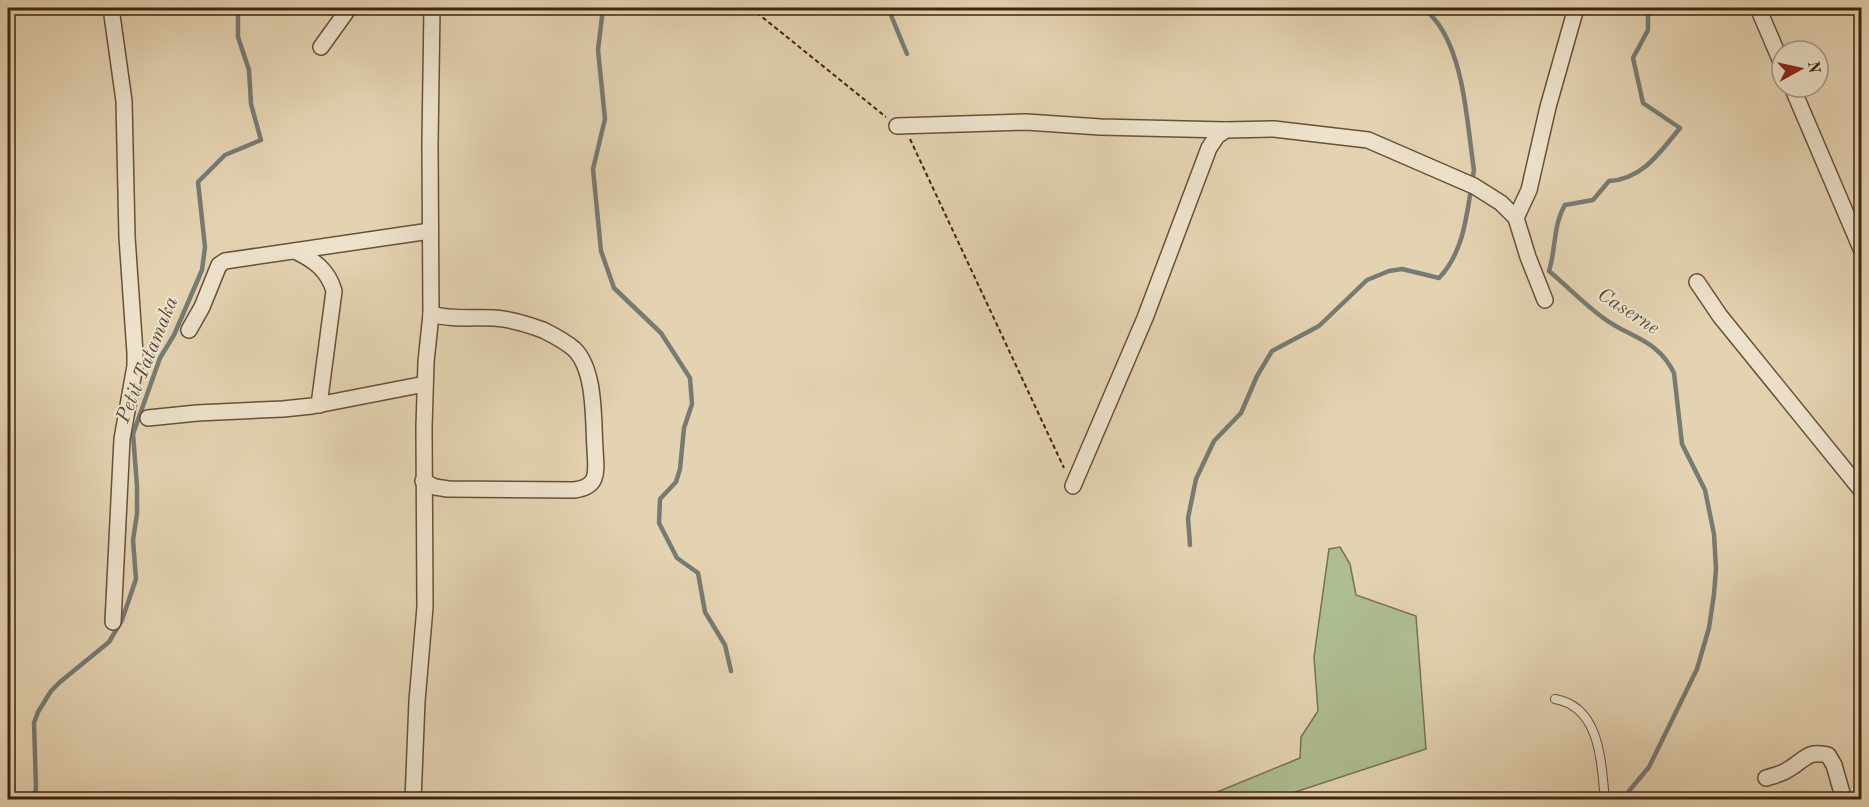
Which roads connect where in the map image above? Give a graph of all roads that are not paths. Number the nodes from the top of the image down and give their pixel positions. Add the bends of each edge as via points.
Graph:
1 (111, 8) edge
2 (349, 8) edge
3 (432, 8) edge
4 (1576, 8) edge
5 (1758, 8) edge
6 (1771, 39) edge
7 (321, 47) dead end
8 (1797, 99) edge
9 (897, 126) road end
10 (1226, 130) junction
11 (1516, 218) junction
12 (430, 231) junction
13 (296, 251) junction
14 (1862, 251) edge
15 (1697, 282) dead end
16 (1545, 300) dead end
17 (431, 314) junction
18 (189, 330) dead end
19 (425, 384) junction
20 (319, 405) junction
21 (148, 418) dead end
22 (423, 481) junction
23 (1072, 486) road end
24 (1862, 491) edge
25 (113, 622) dead end
26 (1555, 699) dead end
27 (1766, 778) dead end
28 (413, 800) edge
29 (1605, 800) edge
30 (1844, 800) edge

1 - 25 street via 124,101 135,353 121,448
2 - 7 street
3 - 12 street
4 - 11 street via 1529,190
5 - 6 street
8 - 14 street
9 - 10 street via 1026,122
10 - 11 street via 1274,129 1368,140 1474,186
10 - 23 street via 1216,136 1209,148 1145,318
11 - 16 street
12 - 13 street
12 - 17 street
13 - 18 street via 219,265
13 - 20 street via 317,263 331,280 334,291
15 - 24 street via 1720,316
17 - 19 street
17 - 22 street via 523,323 553,335 575,350 587,371 593,404 596,467 594,481 586,489 574,490 448,489
19 - 20 street
19 - 22 street
20 - 21 street
22 - 28 street via 425,607
26 - 29 lane via 1568,701 1588,721 1598,744
27 - 30 street via 1789,769 1808,755 1828,754

